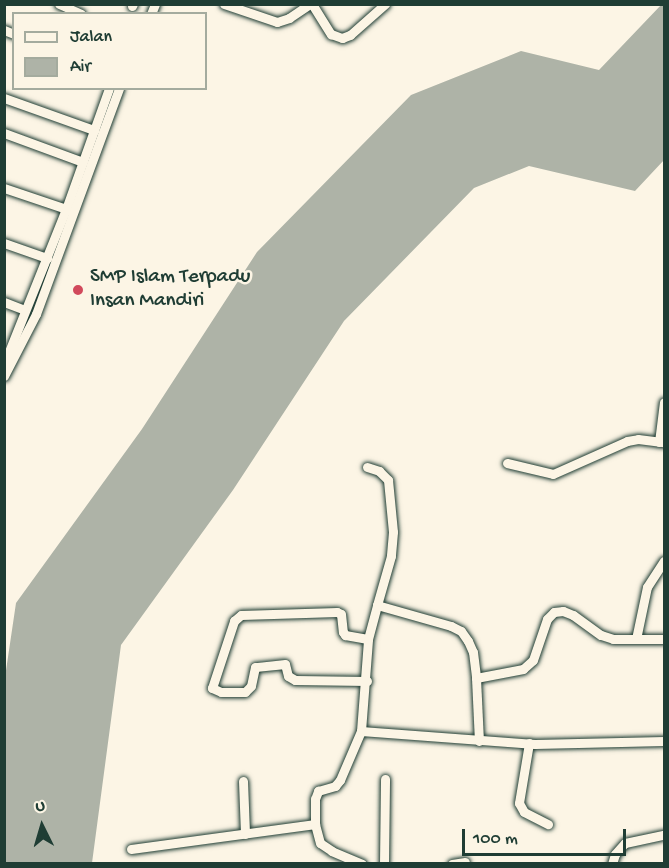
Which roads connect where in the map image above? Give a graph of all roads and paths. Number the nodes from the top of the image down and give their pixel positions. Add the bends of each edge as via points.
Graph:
1 (59, 4) edge
2 (224, 4) edge
3 (311, 4) edge
4 (385, 4) edge
5 (77, 12) edge
6 (109, 90) edge
7 (118, 90) edge
8 (4, 98) edge
9 (94, 130) junction
10 (4, 132) edge
11 (83, 162) junction
12 (4, 188) edge
13 (66, 208) junction
14 (4, 243) edge
15 (47, 258) junction
16 (4, 302) edge
17 (25, 310) junction
18 (4, 364) edge
19 (4, 376) edge
20 (664, 402) edge
21 (662, 442) edge
22 (507, 462) dead end
23 (367, 467) dead end
24 (664, 561) edge
25 (377, 605) junction
26 (368, 639) junction
27 (636, 639) junction
28 (664, 639) edge
29 (476, 678) junction
30 (366, 681) junction
31 (361, 731) junction
32 (479, 741) junction
33 (664, 741) edge
34 (529, 743) junction
35 (385, 779) dead end
36 (243, 781) dead end
37 (315, 824) junction
38 (548, 824) dead end
39 (245, 834) junction
40 (664, 835) edge
41 (131, 849) dead end
42 (343, 860) edge
43 (465, 862) edge
44 (362, 864) edge
45 (384, 864) edge
46 (452, 864) edge
47 (612, 864) edge

1 - 5 street
2 - 3 street via 277,22
3 - 4 street via 331,34 342,38
6 - 9 street
7 - 19 street via 36,314
8 - 9 street
9 - 11 street
10 - 11 street
11 - 13 street
12 - 13 street
13 - 15 street
14 - 15 street
15 - 17 street
16 - 17 street
17 - 18 street
20 - 21 street
21 - 22 street via 627,441 553,474
23 - 25 street via 388,480 393,532 391,556
24 - 27 street via 647,587
25 - 26 street
25 - 29 street via 461,631 473,652
26 - 30 street
26 - 30 street via 345,636 341,614 337,612 241,615 234,621 212,688 245,692 251,686 255,667 285,664 288,676 295,680
27 - 28 street
27 - 29 street via 613,639 573,615 554,612 547,619 533,660 523,669
29 - 32 street
30 - 31 street
31 - 32 street
31 - 37 street via 340,780 316,795
32 - 34 street
33 - 34 street
34 - 38 street via 519,803 524,812
35 - 45 street
36 - 39 street
37 - 39 street
37 - 42 street via 320,843
39 - 41 street
40 - 47 street via 625,843
42 - 44 street
43 - 46 street

